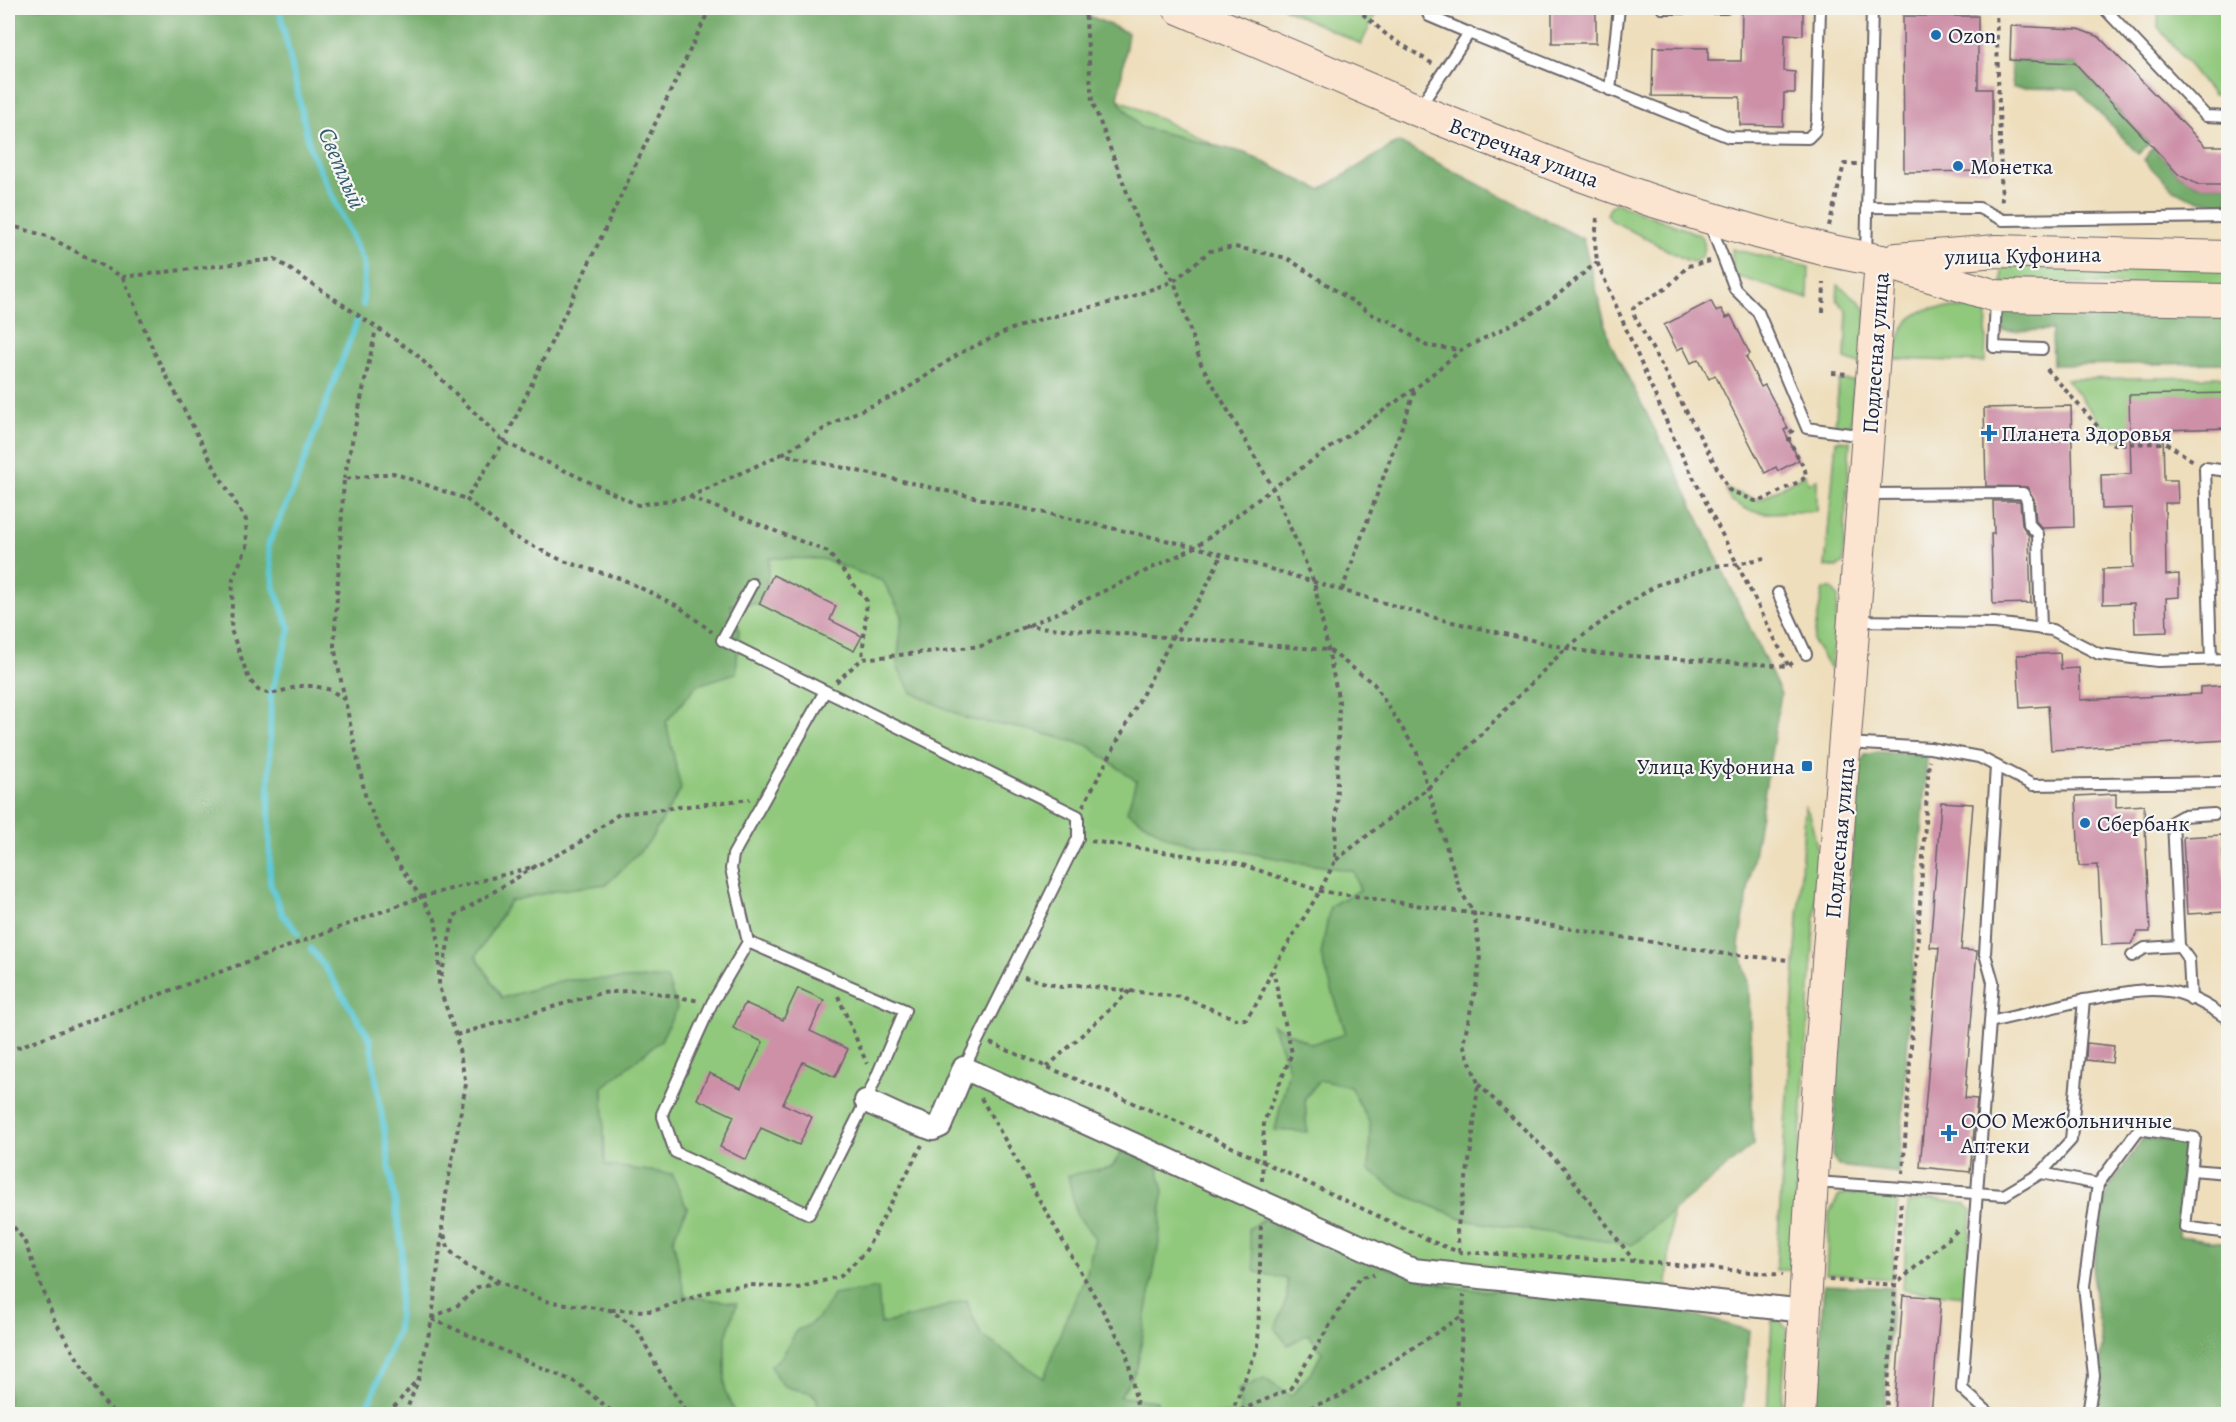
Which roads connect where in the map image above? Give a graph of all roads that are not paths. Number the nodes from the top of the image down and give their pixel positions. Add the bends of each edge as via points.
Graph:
1 (1179, 8) edge
2 (1426, 8) edge
3 (1619, 8) edge
4 (1662, 8) edge
5 (1726, 8) edge
6 (1820, 8) edge
7 (1872, 8) edge
8 (2104, 8) edge
9 (1469, 33) junction
10 (1610, 90) junction
11 (1417, 110) junction
12 (2229, 117) edge
13 (1867, 207) junction
14 (2229, 217) edge
15 (1708, 219) junction
16 (2229, 257) edge
17 (1874, 260) junction
18 (1996, 296) junction
19 (2229, 300) edge
20 (2042, 349) dead end
21 (1869, 436) junction
22 (2229, 471) edge
23 (1865, 494) junction
24 (752, 584) dead end
25 (1778, 592) dead end
26 (1856, 621) junction
27 (2041, 629) junction
28 (1806, 654) road end
29 (2211, 659) junction
30 (2229, 659) edge
31 (825, 691) junction
32 (1846, 743) junction
33 (1996, 766) junction
34 (2229, 782) edge
35 (2214, 814) dead end
36 (748, 942) junction
37 (2179, 946) junction
38 (2132, 956) dead end
39 (2191, 999) junction
40 (2084, 1000) junction
41 (2229, 1019) edge
42 (1990, 1022) junction
43 (964, 1068) junction
44 (869, 1093) junction
45 (2192, 1170) junction
46 (2041, 1173) junction
47 (2229, 1173) edge
48 (1813, 1182) junction
49 (2098, 1184) junction
50 (1976, 1194) junction
51 (2229, 1233) edge
52 (1806, 1311) junction
53 (1798, 1414) edge
54 (1990, 1414) edge
55 (2088, 1414) edge

1 - 11 main road, Встречная улица
2 - 9 lane via 1429,16
3 - 10 lane
4 - 5 lane
6 - 10 lane via 1817,122 1808,138 1729,137
7 - 13 lane
8 - 12 lane via 2206,116
9 - 10 lane
9 - 11 lane
11 - 15 main road, Встречная улица via 1611,186
13 - 14 lane via 1979,208 2003,220
13 - 17 lane
15 - 17 main road, Встречная улица
15 - 21 lane via 1736,289 1758,312 1805,424 1813,430
16 - 17 main road, улица Куфонина via 1997,251
17 - 18 main road, улица Куфонина
17 - 21 main road, Подлесная улица
18 - 19 main road, улица Куфонина
18 - 20 lane via 1994,347
21 - 23 main road, Подлесная улица
22 - 29 lane via 2205,468
23 - 26 main road, Подлесная улица
23 - 27 lane via 2023,493 2029,524 2038,534
24 - 31 lane via 722,640
25 - 28 lane
26 - 27 lane via 1994,623
26 - 32 main road, Подлесная улица
27 - 29 lane via 2052,630 2099,654 2158,661
29 - 30 lane
31 - 36 lane via 733,855 731,863
31 - 43 lane via 1078,816 1078,838
32 - 33 lane via 1930,748 1979,757
32 - 48 main road, Подлесная улица
33 - 34 lane via 2032,785
33 - 42 lane via 1985,954 1993,982
35 - 37 lane via 2182,816 2173,821
36 - 44 lane via 905,1010
36 - 44 lane via 712,1003 662,1114 675,1152 808,1214
37 - 38 lane via 2145,948
37 - 39 lane via 2189,960
39 - 40 lane via 2149,989
39 - 41 lane
40 - 42 lane
40 - 46 lane via 2071,1140
42 - 50 lane
43 - 44 street via 940,1126 933,1129
43 - 52 street via 1413,1270
45 - 47 lane
45 - 49 lane via 2195,1138 2139,1129
45 - 51 lane via 2185,1227
46 - 49 lane
46 - 50 lane via 2004,1195
48 - 50 lane
48 - 52 main road, Подлесная улица
49 - 55 lane via 2084,1286 2094,1376
50 - 54 lane via 1962,1389
52 - 53 main road, Подлесная улица

